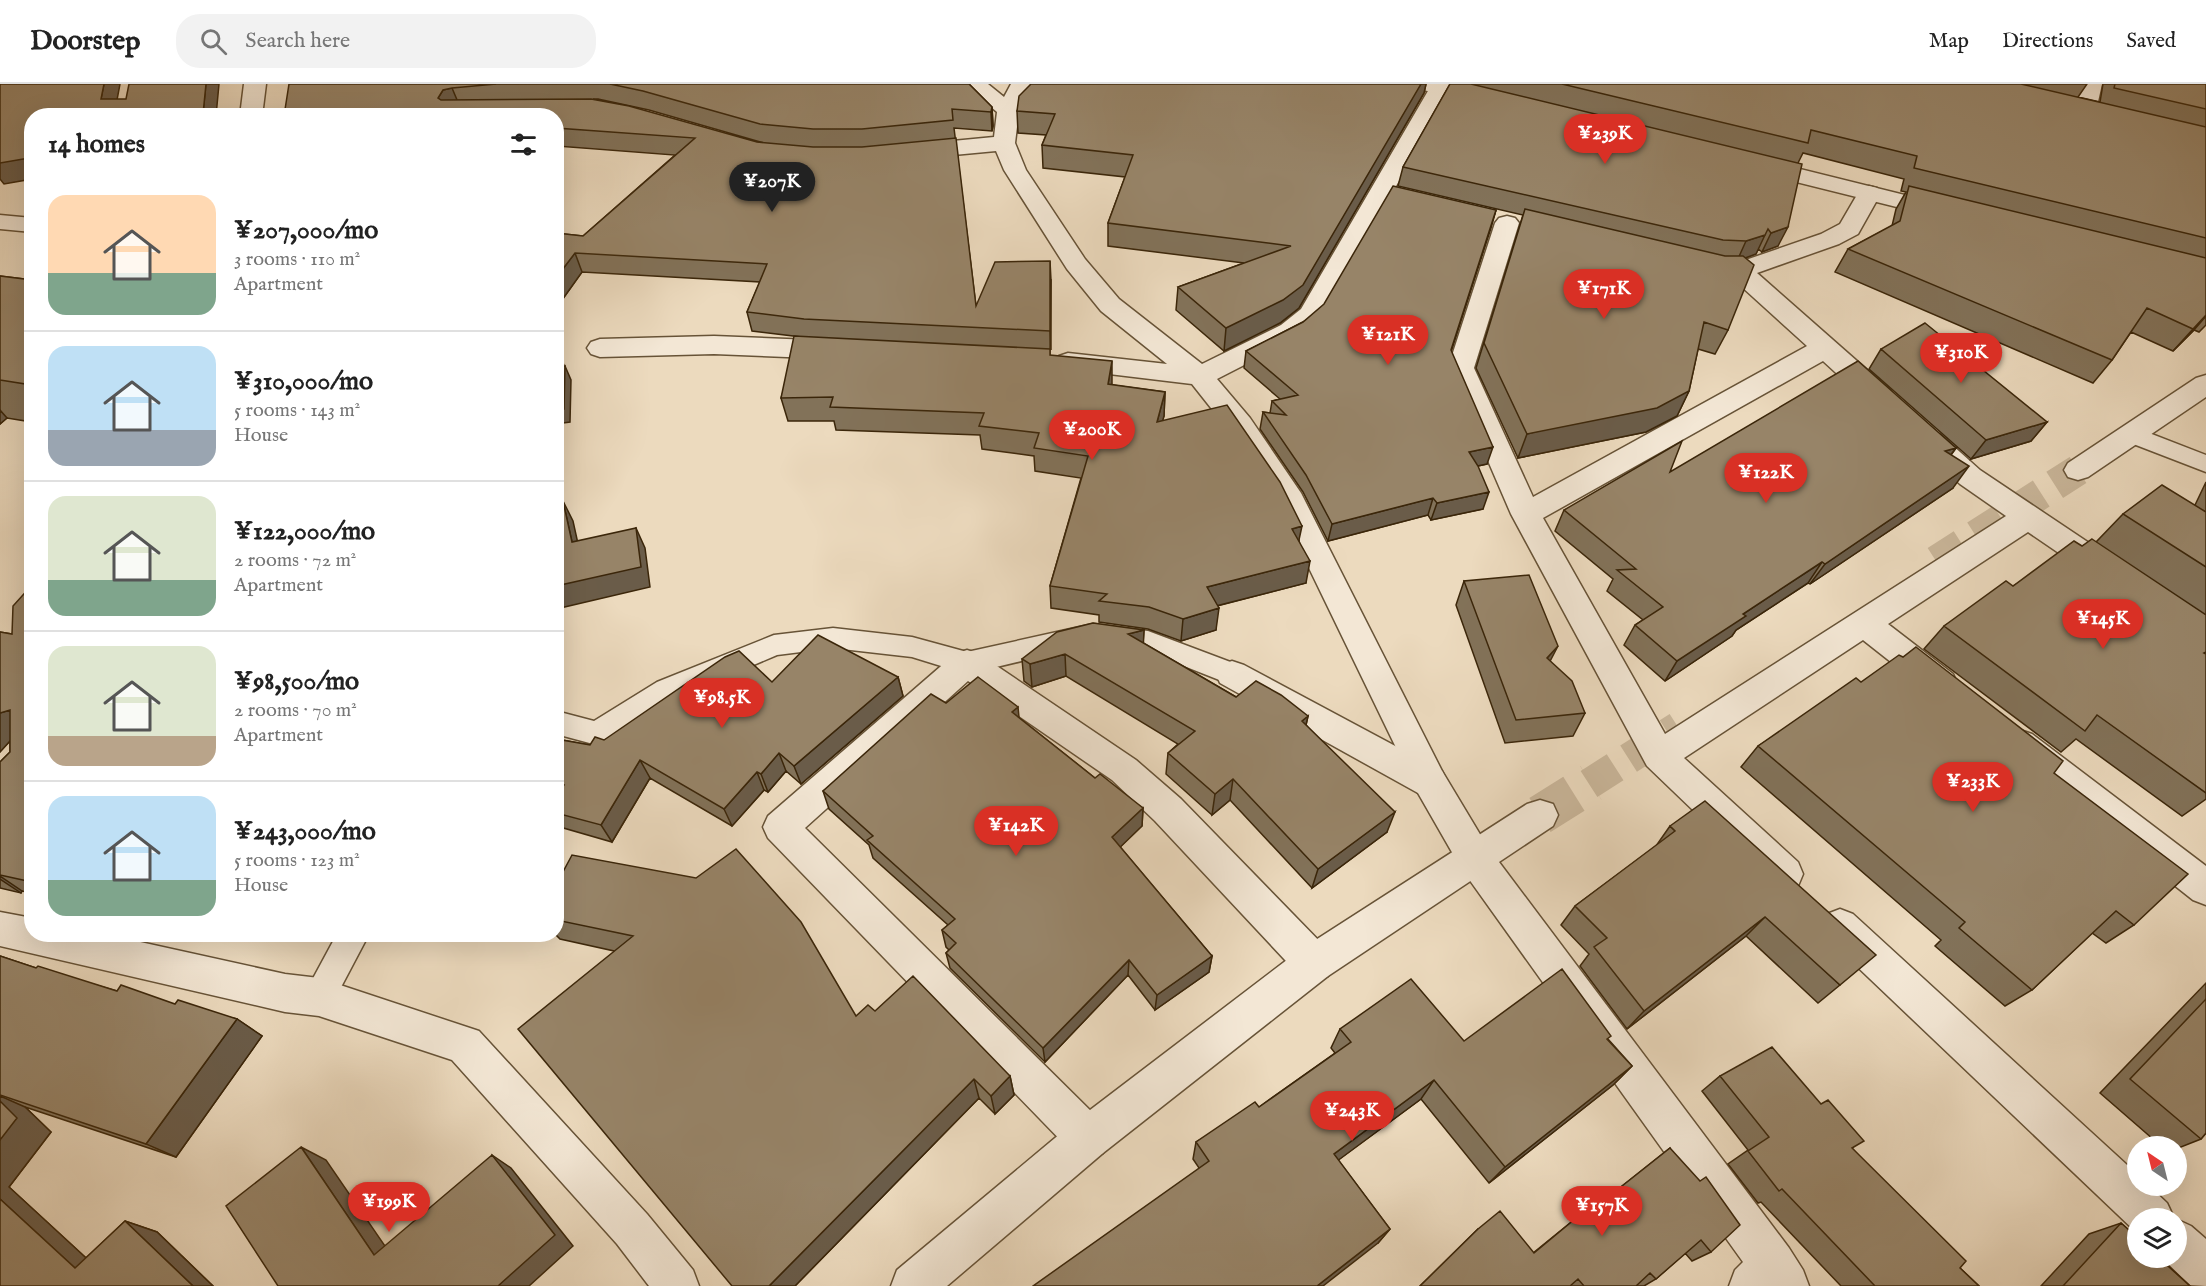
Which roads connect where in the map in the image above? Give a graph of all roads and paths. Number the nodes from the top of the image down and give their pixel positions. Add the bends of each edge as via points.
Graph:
1 (255, 84) edge
2 (975, 84) edge
3 (1022, 84) edge
4 (2091, 84) edge
5 (1437, 85) edge
6 (1510, 105) edge
7 (252, 108) edge
8 (1008, 110) junction
9 (2062, 110) edge
10 (2084, 115) junction
11 (2106, 121) edge
12 (1004, 143) junction
13 (889, 154) edge
14 (1730, 159) edge
15 (1869, 193) junction
16 (1962, 216) edge
17 (1507, 223) dead end
18 (1702, 267) edge
19 (1739, 271) junction
20 (600, 348) dead end
21 (1826, 348) junction
22 (859, 351) edge
23 (1045, 360) edge
24 (1200, 376) junction
25 (2206, 384) edge
26 (2131, 434) junction
27 (2206, 464) edge
28 (2078, 470) tunnel mouth
29 (1526, 514) junction
30 (2028, 517) junction
31 (2124, 582) edge
32 (1864, 623) junction
33 (967, 663) junction
34 (1232, 674) joint
35 (1966, 702) edge
36 (1994, 723) edge
37 (564, 724) edge
38 (1659, 756) junction
39 (1430, 782) junction
40 (1540, 815) tunnel mouth
41 (1474, 857) junction
42 (2206, 888) edge
43 (0, 929) edge
44 (24, 934) edge
45 (58, 942) edge
46 (350, 942) edge
47 (1314, 963) junction
48 (319, 997) junction
49 (1088, 1138) junction
50 (2141, 1208) edge
51 (2187, 1251) edge
52 (2206, 1269) edge
53 (1770, 1279) edge
54 (677, 1286) edge
55 (913, 1286) edge

1 - 7 street
2 - 8 street
3 - 8 street
4 - 10 street
5 - 6 street
5 - 24 street via 1391,195 1311,314 1290,331
8 - 12 street
9 - 10 street
10 - 11 street
12 - 13 street
12 - 24 street via 1016,170 1070,254 1103,297
14 - 15 street
15 - 16 street
15 - 19 street via 1849,228 1830,239
17 - 29 street via 1461,368
18 - 19 street
19 - 21 street
20 - 22 street via 714,345
21 - 29 street
21 - 30 street via 1970,477
23 - 24 street
24 - 39 street via 1240,425 1291,500
25 - 26 street
26 - 27 lane
26 - 28 street
29 - 38 street
30 - 31 street
30 - 32 street
32 - 35 street
32 - 38 street
33 - 34 lane via 1093,634 1148,641
33 - 37 lane via 912,647 833,638 774,645 667,690 597,733
33 - 47 street via 1124,770 1168,810
33 - 49 street via 781,827
34 - 39 street
36 - 42 street
38 - 50 street
39 - 41 street
40 - 41 street
41 - 47 street
41 - 53 street
43 - 44 street
45 - 48 street via 285,993
46 - 48 lane
47 - 49 street
48 - 54 street via 465,1045 632,1229
49 - 55 street
51 - 52 street

